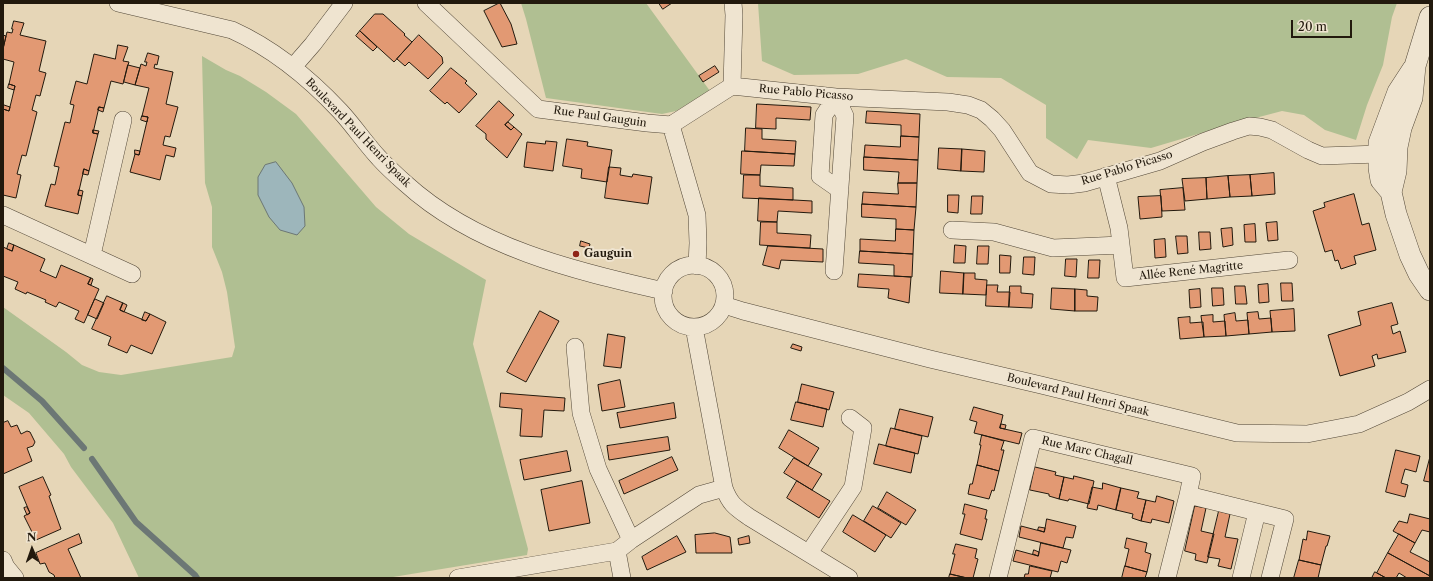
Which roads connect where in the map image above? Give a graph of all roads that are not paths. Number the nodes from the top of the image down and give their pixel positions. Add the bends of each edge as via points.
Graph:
1 (118, 3) edge
2 (344, 3) edge
3 (426, 3) edge
4 (733, 3) edge
5 (1430, 17) edge
6 (1415, 66) junction
7 (293, 67) junction
8 (732, 86) junction
9 (836, 97) junction
10 (123, 120) dead end
11 (672, 124) junction
12 (1379, 154) junction
13 (1106, 176) junction
14 (1391, 192) junction
15 (3, 215) edge
16 (952, 230) dead end
17 (1120, 245) junction
18 (92, 255) junction
19 (1289, 260) dead end
20 (697, 266) junction
21 (834, 271) dead end
22 (132, 274) dead end
23 (1430, 290) edge
24 (664, 291) junction
25 (724, 305) junction
26 (694, 327) junction
27 (575, 347) dead end
28 (1430, 389) edge
29 (850, 418) dead end
30 (724, 488) junction
31 (1188, 495) junction
32 (1257, 512) junction
33 (631, 540) junction
34 (617, 551) junction
35 (809, 553) junction
36 (3, 560) edge
37 (15, 578) edge
38 (458, 578) edge
39 (622, 578) edge
40 (849, 578) edge
41 (998, 578) edge
42 (1167, 578) edge
43 (1241, 578) edge
44 (1270, 578) edge

1 - 7 street, Boulevard Paul Henri Spaak via 232,30 272,51
2 - 7 street
3 - 11 street, Rue Paul Gauguin via 538,109
4 - 8 street
5 - 6 street
6 - 12 street via 1390,110 1379,143
6 - 14 street via 1412,98 1401,128
7 - 24 street, Boulevard Paul Henri Spaak via 324,94 379,158 406,184 459,222 530,255
8 - 9 street, Rue Pablo Picasso
8 - 11 street
9 - 13 street, Rue Pablo Picasso via 968,105 981,110 992,119 1030,173 1040,180 1051,184 1068,185
9 - 21 street via 824,115 820,176 840,190
10 - 18 street
11 - 20 street via 696,215
12 - 13 street, Rue Pablo Picasso via 1322,156 1272,130 1249,126 1160,161
12 - 14 street via 1381,180
13 - 17 street, Allée René Magritte via 1119,228
14 - 23 street via 1410,255
15 - 18 street
16 - 17 street via 994,232 1052,248
17 - 19 street, Allée René Magritte via 1125,278
18 - 22 street
20 - 24 street via 683,268 674,273
20 - 25 street via 710,270 719,278 725,291
24 - 26 street via 665,305 671,316 682,325
25 - 26 street via 713,321 705,326
25 - 28 street, Boulevard Paul Henri Spaak via 922,357 1237,434 1307,434 1359,424
26 - 30 street
27 - 33 street via 581,413 598,470
29 - 35 street via 863,428 853,487
30 - 33 street via 699,495
30 - 35 street via 734,506
31 - 32 street
31 - 41 street, Rue Marc Chagall via 1192,476 1033,438
31 - 42 street, Rue Marc Chagall
32 - 43 street
32 - 44 street via 1285,519
33 - 34 street
34 - 38 street
34 - 39 street
35 - 40 street
36 - 37 street

